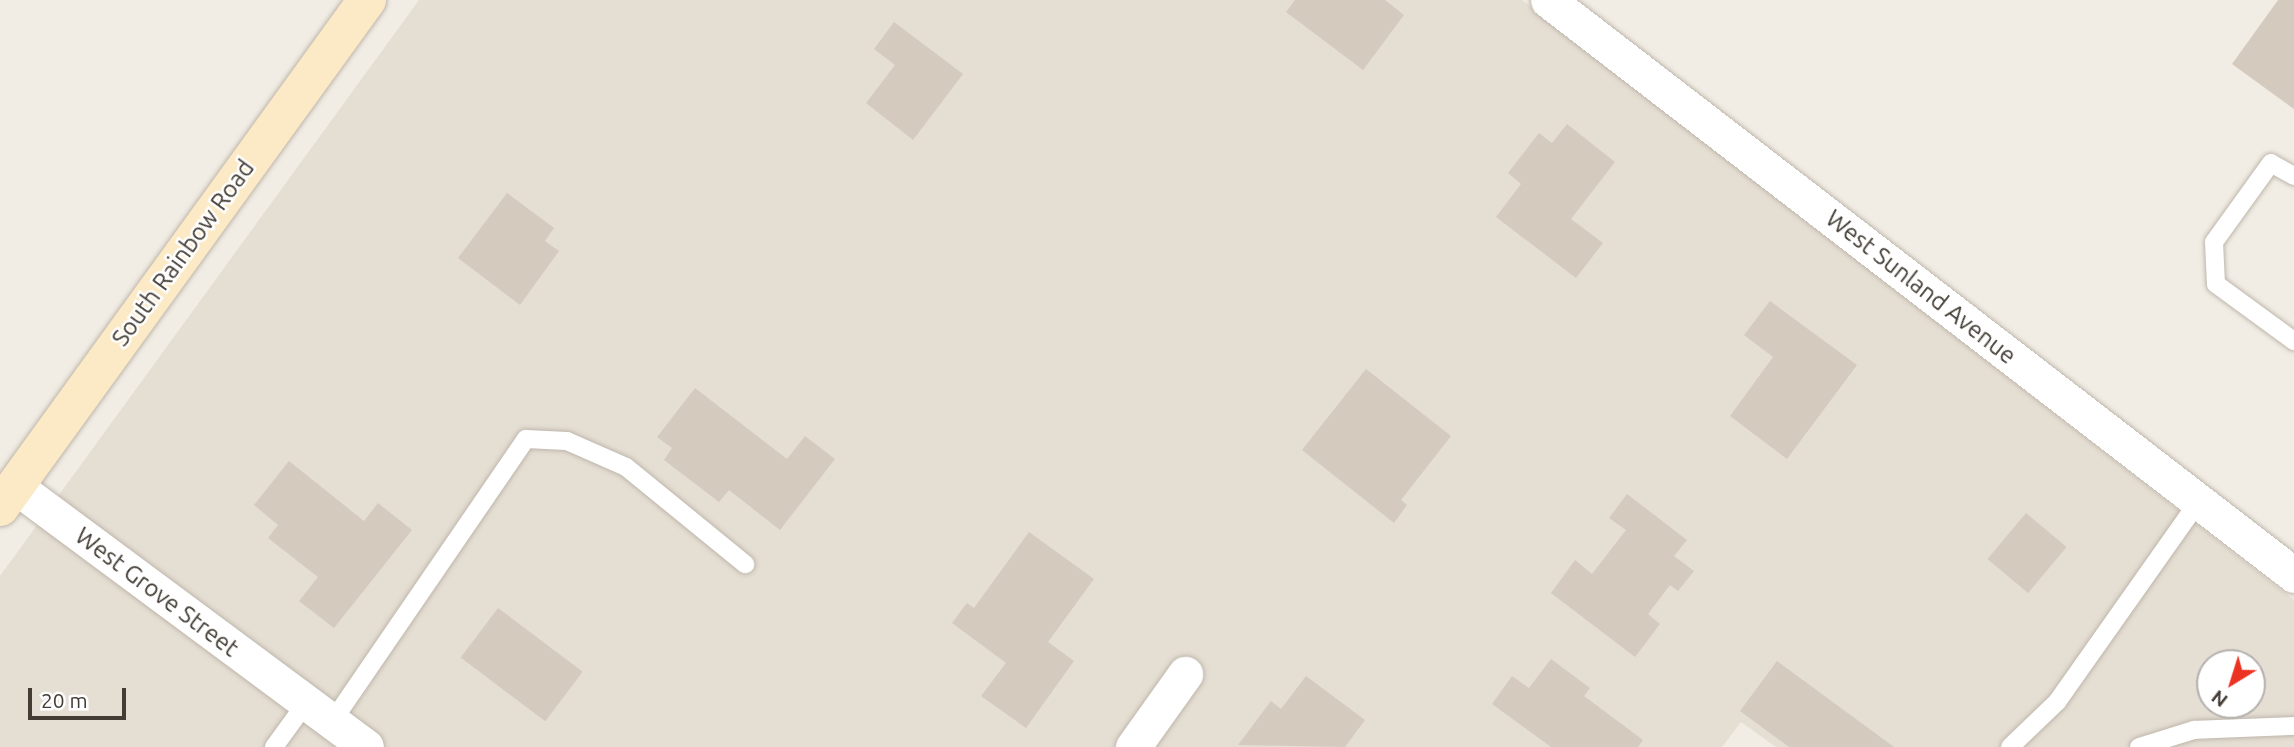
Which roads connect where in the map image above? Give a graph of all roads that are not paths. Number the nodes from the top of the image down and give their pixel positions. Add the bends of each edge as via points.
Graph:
1 (367, 0) edge
2 (1548, 0) edge
3 (2294, 176) edge
4 (2294, 341) edge
5 (7, 497) edge
6 (2199, 501) junction
7 (745, 564) dead end
8 (2294, 575) edge
9 (1185, 674) dead end
10 (319, 712) junction
11 (2294, 726) edge
12 (274, 747) edge
13 (366, 747) edge
14 (1133, 747) edge
15 (2010, 747) edge
16 (2139, 747) edge

1 - 5 main road, South Rainbow Road
2 - 6 street, West Sunland Avenue
3 - 4 lane via 2271,163 2214,242 2216,284
5 - 10 street, West Grove Street
6 - 8 street, West Sunland Avenue
6 - 15 lane via 2057,702
7 - 10 lane via 626,467 567,441 526,439
9 - 14 street
10 - 12 lane
10 - 13 street, West Grove Street
11 - 16 lane via 2194,730

